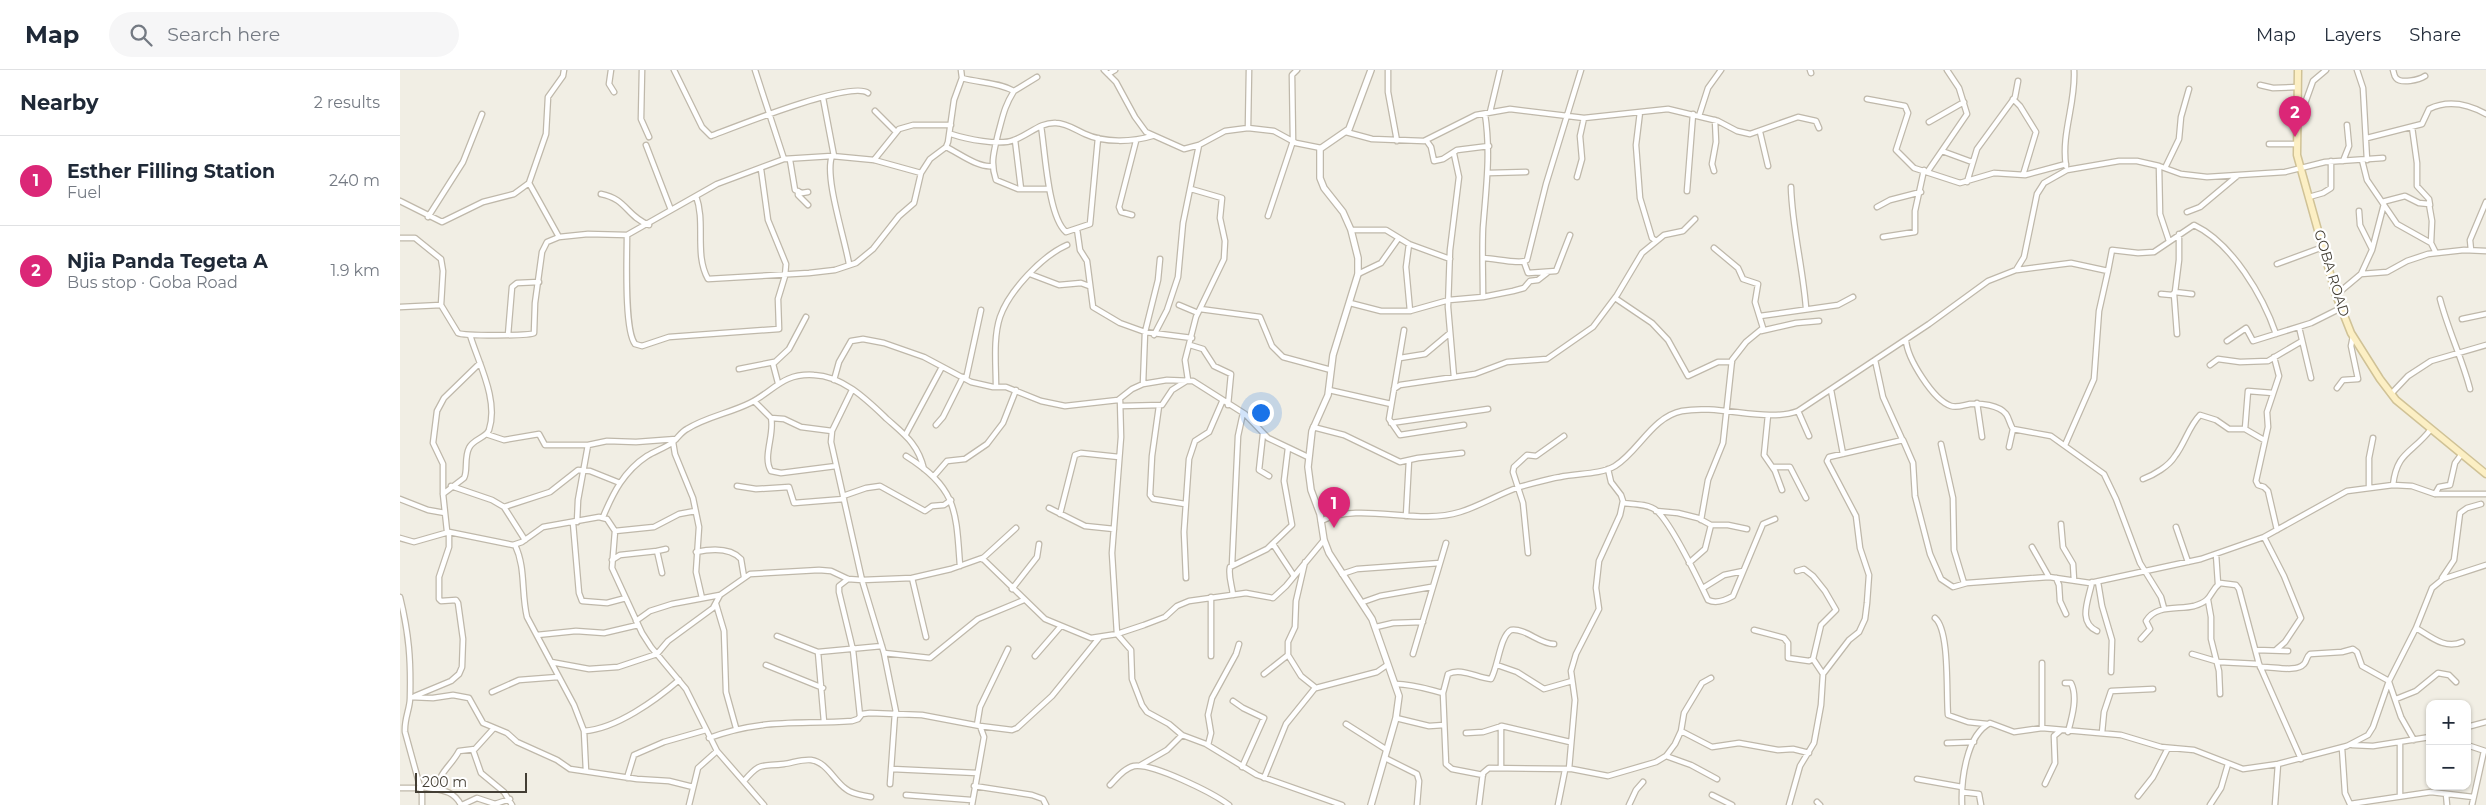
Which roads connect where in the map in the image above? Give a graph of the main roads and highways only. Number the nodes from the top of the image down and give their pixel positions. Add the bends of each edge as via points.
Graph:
1 (2298, 70) edge
2 (2486, 474) edge

1 - 2 main road, GOBA ROAD via 2296,144 2300,168 2336,295 2353,336 2391,394

